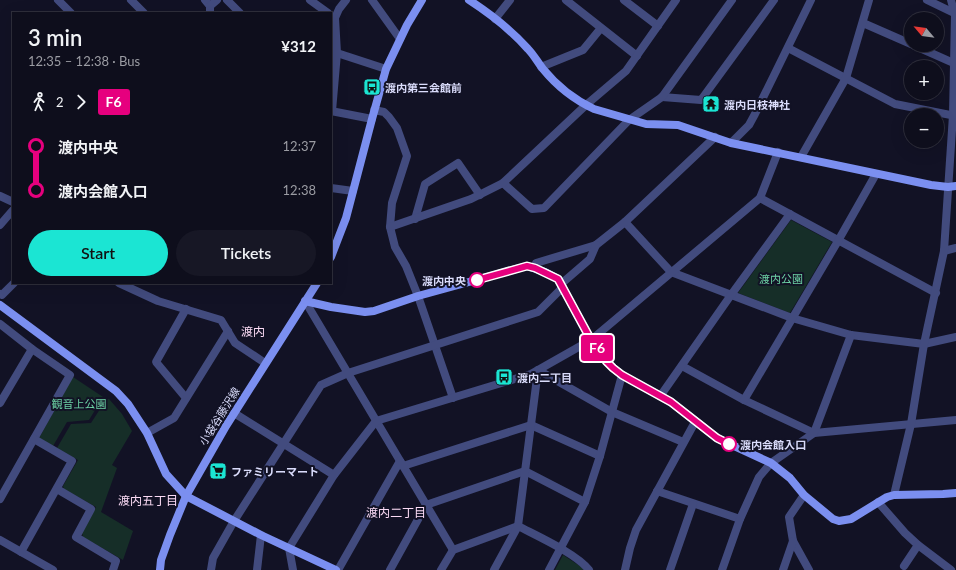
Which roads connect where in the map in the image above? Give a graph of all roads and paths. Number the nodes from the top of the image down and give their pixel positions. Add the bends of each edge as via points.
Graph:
1 (58, 0) edge
2 (131, 0) edge
3 (217, 0) edge
4 (227, 0) edge
5 (310, 0) edge
6 (346, 0) edge
7 (372, 0) edge
8 (422, 0) edge
9 (469, 0) edge
10 (510, 0) edge
11 (566, 0) edge
12 (624, 0) edge
13 (676, 0) edge
14 (732, 0) edge
15 (774, 0) edge
16 (812, 0) edge
17 (869, 0) edge
18 (927, 0) edge
19 (951, 0) edge
20 (208, 6) edge
21 (70, 12) edge
22 (143, 12) edge
23 (239, 12) edge
24 (328, 12) edge
25 (955, 14) edge
26 (332, 15) edge
27 (495, 19) junction
28 (863, 23) junction
29 (658, 26) junction
30 (601, 28) junction
31 (400, 38) junction
32 (904, 41) edge
33 (788, 48) junction
34 (928, 52) edge
35 (337, 53) junction
36 (637, 56) junction
37 (955, 64) edge
38 (541, 67) junction
39 (386, 69) junction
40 (846, 78) junction
41 (662, 97) junction
42 (586, 105) junction
43 (374, 110) junction
44 (332, 111) edge
45 (954, 115) edge
46 (372, 119) junction
47 (629, 120) junction
48 (715, 138) junction
49 (731, 143) junction
50 (778, 152) junction
51 (801, 157) junction
52 (876, 174) junction
53 (503, 183) junction
54 (952, 186) edge
55 (332, 188) edge
56 (353, 191) junction
57 (480, 194) junction
58 (0, 196) edge
59 (760, 198) junction
60 (12, 202) edge
61 (12, 211) edge
62 (790, 214) junction
63 (415, 218) junction
64 (625, 222) junction
65 (0, 225) edge
66 (390, 227) junction
67 (838, 241) junction
68 (596, 245) junction
69 (956, 248) edge
70 (944, 251) junction
71 (332, 254) edge
72 (535, 268) junction
73 (671, 272) junction
74 (13, 284) edge
75 (121, 284) edge
76 (316, 284) edge
77 (562, 286) junction
78 (936, 293) junction
79 (0, 294) edge
80 (731, 295) junction
81 (418, 296) junction
82 (305, 301) junction
83 (0, 305) edge
84 (186, 309) junction
85 (792, 318) junction
86 (0, 324) edge
87 (228, 331) junction
88 (851, 335) junction
89 (956, 337) edge
90 (591, 340) junction
91 (924, 344) junction
92 (436, 345) junction
93 (32, 349) junction
94 (265, 363) junction
95 (682, 366) junction
96 (538, 370) junction
97 (348, 373) junction
98 (622, 375) junction
99 (661, 395) junction
100 (186, 398) junction
101 (453, 398) junction
102 (744, 400) junction
103 (0, 403) edge
104 (612, 412) junction
105 (234, 413) junction
106 (956, 420) edge
107 (376, 421) junction
108 (695, 422) junction
109 (911, 424) junction
110 (531, 425) junction
111 (147, 433) junction
112 (814, 433) junction
113 (34, 439) junction
114 (683, 442) junction
115 (283, 444) junction
116 (600, 456) junction
117 (771, 463) junction
118 (402, 464) junction
119 (525, 471) junction
120 (334, 475) junction
121 (57, 489) junction
122 (657, 491) junction
123 (956, 493) edge
124 (804, 495) junction
125 (894, 495) junction
126 (186, 496) junction
127 (0, 499) edge
128 (585, 502) junction
129 (878, 502) junction
130 (693, 504) junction
131 (426, 506) junction
132 (740, 519) junction
133 (234, 521) junction
134 (518, 526) junction
135 (261, 535) junction
136 (0, 540) edge
137 (793, 540) junction
138 (918, 545) junction
139 (289, 548) junction
140 (561, 549) junction
141 (453, 550) junction
142 (21, 552) junction
143 (904, 566) dead end
144 (53, 570) edge
145 (113, 570) edge
146 (160, 570) edge
147 (211, 570) edge
148 (257, 570) edge
149 (293, 570) edge
150 (337, 570) edge
151 (390, 570) edge
152 (441, 570) edge
153 (494, 570) edge
154 (549, 570) edge
155 (589, 570) edge
156 (625, 570) edge
157 (670, 570) edge
158 (722, 570) edge
159 (783, 570) edge
160 (809, 570) edge
161 (951, 570) edge

1 - 21 street
2 - 22 street
3 - 20 street
4 - 23 street
5 - 24 street
6 - 26 street
7 - 31 street
8 - 31 street
9 - 27 street
10 - 27 street
11 - 30 street
12 - 29 street
13 - 29 street
14 - 41 street
15 - 41 street via 701,100
16 - 33 street
17 - 28 street
18 - 25 street
19 - 25 street
25 - 37 street
26 - 35 street
27 - 38 street via 528,49
28 - 32 street
28 - 40 street
29 - 36 street
30 - 36 street
30 - 38 street via 583,50
31 - 39 street
33 - 40 street
33 - 49 street via 749,125
34 - 37 street
35 - 39 street
35 - 44 street
36 - 42 street via 626,71
37 - 45 street
38 - 42 street via 557,84
39 - 43 street
40 - 45 street via 895,104
40 - 51 street
41 - 47 street
42 - 47 street
42 - 53 street
43 - 46 street
43 - 66 street via 390,116 407,156 392,203
44 - 46 street
45 - 54 street
46 - 56 street
47 - 48 street via 646,124 678,125
47 - 53 street via 544,208 532,209
48 - 49 street
48 - 64 street
49 - 50 street
50 - 51 street
50 - 59 street
51 - 52 street
52 - 54 street via 931,186
52 - 67 street
53 - 57 street
54 - 70 street
55 - 56 street
56 - 71 street
57 - 63 street
57 - 63 street via 458,163 425,184
58 - 60 street
59 - 62 street
59 - 73 street
61 - 65 street
62 - 67 street
62 - 80 street
63 - 66 street
64 - 68 street
64 - 73 street
66 - 81 street via 395,247
67 - 78 street
67 - 85 street
68 - 72 street via 536,262
68 - 77 street via 590,259
69 - 70 street
70 - 78 street
72 - 77 street via 558,279
72 - 81 street via 527,266
73 - 80 street
73 - 90 street
74 - 79 street via 2,295
75 - 84 street via 158,301
76 - 82 street, 小袋谷藤沢線
77 - 90 street
77 - 92 street via 538,312
78 - 91 street
80 - 85 street
80 - 95 street
81 - 82 street via 366,312
81 - 92 street
82 - 94 street, 小袋谷藤沢線
82 - 97 street
83 - 111 street via 116,391
84 - 87 street via 221,320
84 - 100 street via 156,362
85 - 88 street
85 - 102 street
86 - 93 street
87 - 94 street via 235,343
87 - 100 street
88 - 91 street
88 - 112 street
89 - 91 street
90 - 96 street
90 - 98 street via 606,361
91 - 109 street
92 - 97 street
92 - 101 street
93 - 103 street
93 - 113 street via 70,375
94 - 105 street, 小袋谷藤沢線
95 - 99 street
95 - 102 street
96 - 101 street
96 - 104 street
96 - 110 street
97 - 107 street
97 - 115 street via 321,385
98 - 99 street
98 - 104 street
99 - 108 street
100 - 111 street via 174,418
101 - 107 street
102 - 112 street
104 - 114 street
104 - 116 street
105 - 115 street
105 - 126 street, 小袋谷藤沢線
106 - 109 street
107 - 118 street
107 - 120 street
108 - 114 street
108 - 117 street via 717,438
109 - 112 street
109 - 125 street
110 - 116 street
110 - 118 street
110 - 119 street
111 - 126 street via 166,474
112 - 117 street
113 - 121 street via 72,461
113 - 127 street
114 - 122 street
115 - 120 street
115 - 133 street
116 - 128 street
117 - 124 street via 790,478
117 - 132 street via 759,477
118 - 131 street
118 - 150 street
119 - 128 street
119 - 131 street
119 - 134 street
120 - 139 street
121 - 142 street
121 - 145 street via 91,509 76,537 116,561
122 - 130 street
122 - 156 street via 636,530
123 - 125 street
124 - 129 street via 832,519 839,521 857,516
124 - 137 street via 789,517
125 - 129 street
126 - 133 street
126 - 146 street, 小袋谷藤沢線 via 170,534
128 - 140 street
129 - 138 street
130 - 132 street
130 - 157 street
131 - 141 street
131 - 151 street
132 - 158 street
133 - 135 street
133 - 147 street via 213,558
134 - 140 street
134 - 141 street
134 - 153 street
135 - 139 street
135 - 148 street
136 - 142 street
137 - 159 street
137 - 160 street
138 - 143 street
138 - 161 street
139 - 149 street
139 - 150 street
140 - 154 street
140 - 155 street via 585,564
141 - 152 street
142 - 144 street

